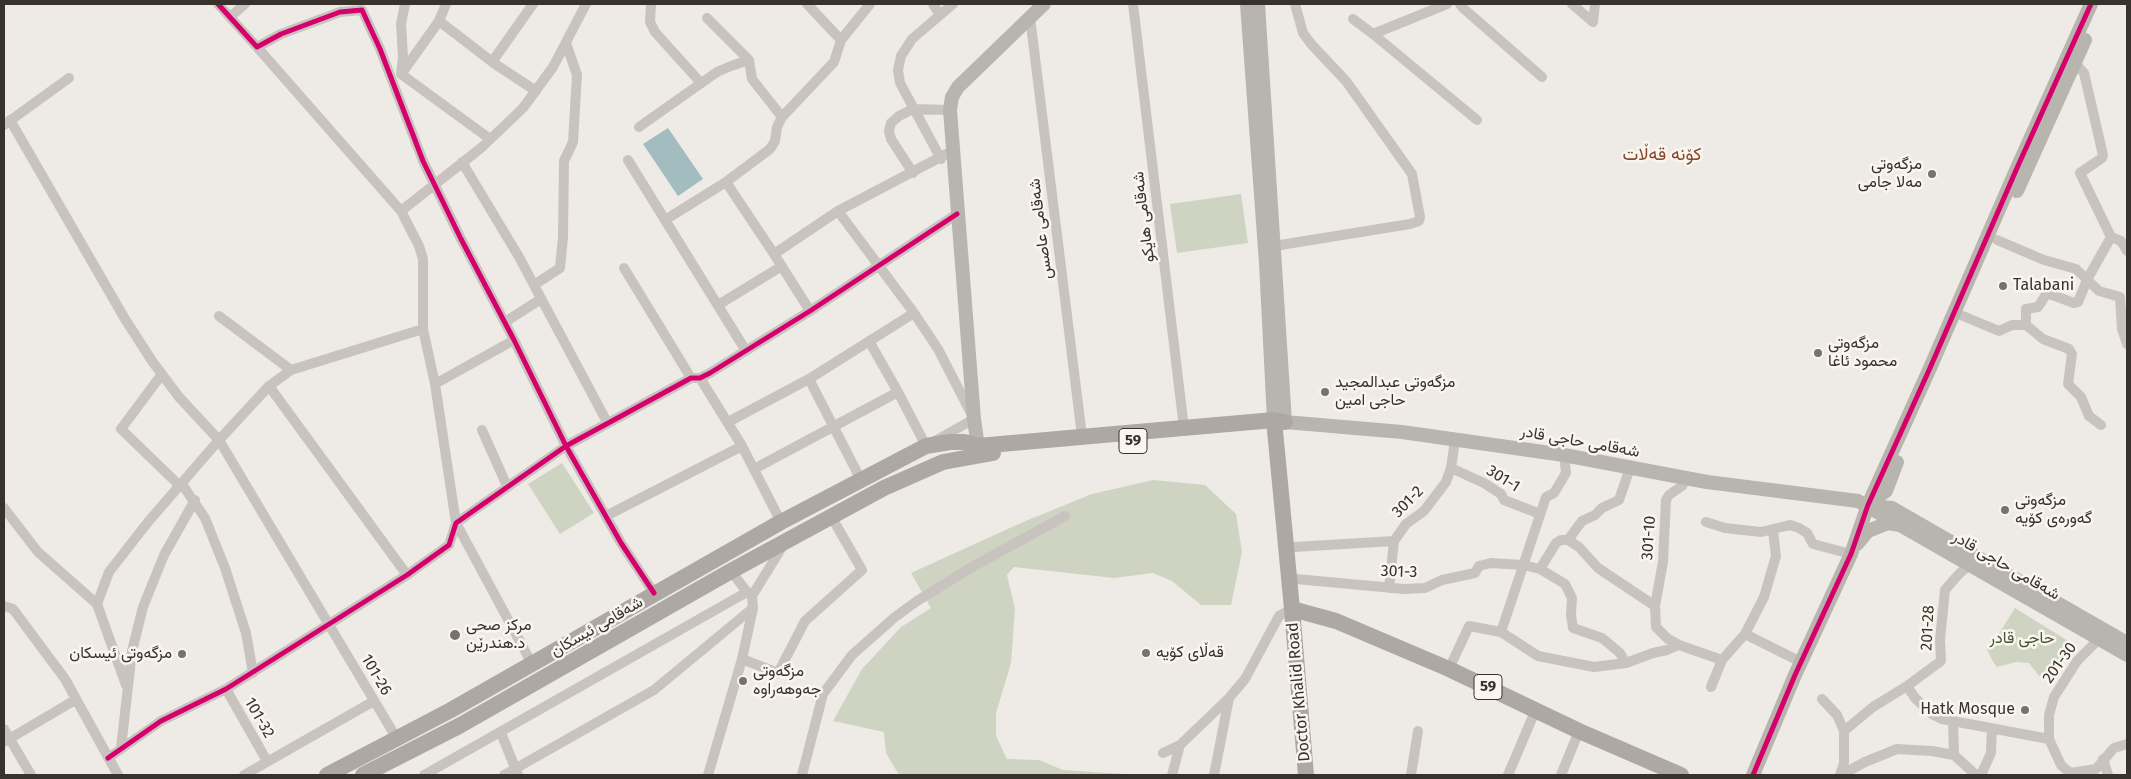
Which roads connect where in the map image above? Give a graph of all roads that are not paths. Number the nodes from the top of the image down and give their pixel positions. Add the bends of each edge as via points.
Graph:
1 (218, 4) edge
2 (245, 4) edge
3 (405, 4) edge
4 (446, 4) edge
5 (533, 4) edge
6 (586, 4) edge
7 (651, 4) edge
8 (808, 4) edge
9 (870, 4) edge
10 (933, 4) edge
11 (953, 4) edge
12 (1044, 4) edge
13 (1133, 4) edge
14 (1247, 4) edge
15 (1258, 4) edge
16 (1295, 4) edge
17 (1448, 4) edge
18 (1460, 4) edge
19 (1572, 4) edge
20 (1595, 4) edge
21 (2091, 4) edge
22 (2101, 4) edge
23 (361, 7) edge
24 (940, 15) junction
25 (230, 17) junction
26 (1030, 17) junction
27 (707, 18) dead end
28 (1353, 19) dead end
29 (440, 21) junction
30 (1373, 34) junction
31 (841, 40) junction
32 (566, 43) junction
33 (256, 47) junction
34 (749, 60) junction
35 (492, 62) junction
36 (2075, 63) junction
37 (401, 74) junction
38 (69, 78) dead end
39 (1542, 78) dead end
40 (701, 83) junction
41 (394, 84) junction
42 (536, 91) junction
43 (913, 110) junction
44 (950, 110) junction
45 (782, 117) junction
46 (1477, 120) dead end
47 (7, 123) edge
48 (639, 127) dead end
49 (490, 140) junction
50 (946, 155) junction
51 (628, 160) dead end
52 (462, 162) junction
53 (913, 173) junction
54 (726, 182) junction
55 (434, 183) junction
56 (400, 211) junction
57 (838, 211) junction
58 (957, 214) junction
59 (665, 220) junction
60 (2111, 236) junction
61 (1996, 240) junction
62 (1274, 246) junction
63 (2127, 251) edge
64 (774, 254) junction
65 (782, 266) junction
66 (878, 266) junction
67 (624, 268) dead end
68 (2088, 278) junction
69 (534, 285) junction
70 (541, 299) junction
71 (718, 305) junction
72 (810, 311) junction
73 (914, 313) junction
74 (219, 316) dead end
75 (1963, 316) junction
76 (505, 322) junction
77 (2026, 325) junction
78 (423, 329) junction
79 (514, 340) junction
80 (869, 341) junction
81 (2127, 344) edge
82 (746, 351) junction
83 (290, 370) junction
84 (162, 374) junction
85 (695, 378) junction
86 (809, 379) junction
87 (435, 384) junction
88 (269, 386) junction
89 (898, 392) junction
90 (974, 419) junction
91 (607, 422) junction
92 (728, 422) junction
93 (1278, 424) junction
94 (2101, 425) dead end
95 (834, 426) junction
96 (1184, 428) junction
97 (482, 430) dead end
98 (1082, 436) junction
99 (219, 440) junction
100 (1455, 440) junction
101 (566, 446) junction
102 (742, 446) junction
103 (926, 446) junction
104 (979, 450) junction
105 (1564, 455) junction
106 (936, 464) junction
107 (1451, 468) junction
108 (1630, 468) junction
109 (754, 469) junction
110 (1893, 472) junction
111 (1686, 479) junction
112 (861, 480) junction
113 (181, 485) junction
114 (507, 486) junction
115 (195, 500) junction
116 (1868, 505) junction
117 (4, 508) edge
118 (1540, 514) junction
119 (606, 516) junction
120 (831, 516) junction
121 (1065, 516) dead end
122 (1904, 521) junction
123 (781, 522) junction
124 (1706, 522) dead end
125 (456, 523) junction
126 (1773, 531) junction
127 (1568, 540) junction
128 (786, 541) junction
129 (1394, 541) junction
130 (1294, 547) junction
131 (1851, 554) junction
132 (1523, 565) junction
133 (1969, 565) junction
134 (1540, 569) junction
135 (731, 571) junction
136 (407, 575) junction
137 (1296, 579) junction
138 (1388, 588) junction
139 (654, 593) junction
140 (750, 594) junction
141 (97, 604) junction
142 (4, 606) edge
143 (1655, 606) junction
144 (753, 608) junction
145 (1296, 609) junction
146 (330, 625) junction
147 (1501, 632) junction
148 (1745, 634) junction
149 (2099, 639) junction
150 (2127, 643) edge
151 (1679, 645) junction
152 (2127, 655) edge
153 (742, 659) junction
154 (1722, 660) junction
155 (1801, 662) junction
156 (1626, 663) junction
157 (532, 664) junction
158 (1449, 669) junction
159 (253, 673) junction
160 (1907, 686) junction
161 (1711, 687) dead end
162 (127, 689) junction
163 (226, 689) junction
164 (1229, 698) junction
165 (75, 700) junction
166 (1822, 700) dead end
167 (374, 701) junction
168 (1536, 709) junction
169 (437, 718) junction
170 (1953, 721) junction
171 (1992, 728) junction
172 (4, 729) edge
173 (1418, 731) dead end
174 (1579, 731) junction
175 (1844, 731) junction
176 (446, 732) junction
177 (501, 732) junction
178 (2049, 739) junction
179 (397, 740) junction
180 (7, 741) edge
181 (2127, 744) edge
182 (1180, 745) junction
183 (121, 748) junction
184 (1163, 753) dead end
185 (1954, 755) junction
186 (108, 758) junction
187 (2104, 759) junction
188 (267, 761) junction
189 (516, 772) edge
190 (1974, 774) edge
191 (2073, 774) edge
192 (31, 775) edge
193 (117, 775) edge
194 (244, 775) edge
195 (327, 775) edge
196 (363, 775) edge
197 (424, 775) edge
198 (504, 775) edge
199 (708, 775) edge
200 (802, 775) edge
201 (1172, 775) edge
202 (1214, 775) edge
203 (1306, 775) edge
204 (1411, 775) edge
205 (1508, 775) edge
206 (1561, 775) edge
207 (1681, 775) edge
208 (1753, 775) edge
209 (1840, 775) edge
210 (2108, 775) edge

1 - 25 street
2 - 25 street
3 - 37 street via 401,24
4 - 29 street
5 - 35 street
6 - 32 street
7 - 40 street via 650,22 655,32
8 - 31 street
9 - 31 street
10 - 24 street
11 - 24 street
12 - 26 main road
13 - 96 street, شه‌قامی هایكو
14 - 93 main road
15 - 62 main road
16 - 62 street via 1303,33 1346,81 1412,174 1420,217 1419,221 1410,224
17 - 30 street
18 - 39 street
19 - 20 street via 1593,22
21 - 116 main road
22 - 36 main road
23 - 33 street via 281,34
23 - 41 street
24 - 43 street via 912,39 901,56 900,83
25 - 33 street
26 - 44 main road via 958,87
26 - 98 street, شه‌قامی عاصس
27 - 34 street
28 - 30 street
29 - 35 street
29 - 37 street
30 - 46 street
31 - 45 street via 834,62
32 - 42 street
32 - 69 street via 577,75 573,142 564,161 560,268
33 - 56 street
34 - 40 street
34 - 45 street via 752,78
35 - 42 street
36 - 60 street via 2084,73 2103,155 2080,173
36 - 61 main road
37 - 41 street
37 - 49 street
38 - 47 street
40 - 48 street
41 - 55 street
42 - 49 street
43 - 44 street
43 - 50 street
43 - 53 street via 898,116 889,131
44 - 50 main road
45 - 54 street via 770,149
47 - 84 street, 101-26 via 125,319
49 - 52 street
50 - 53 street
50 - 58 main road
51 - 59 street
52 - 55 street
52 - 69 street
53 - 57 street
54 - 59 street
54 - 64 street
55 - 56 street
55 - 76 street
56 - 78 street via 423,259
57 - 64 street
57 - 66 street
58 - 66 street
58 - 90 main road
59 - 71 street
60 - 63 street via 2121,240
60 - 68 street
61 - 68 street via 2076,269
61 - 75 main road
62 - 93 main road
64 - 65 street
65 - 71 street
65 - 72 street
66 - 72 street
66 - 73 street
67 - 85 street
68 - 77 street via 2078,302 2072,303 2047,293 2038,307 2026,309
68 - 81 street via 2099,291 2120,298 2122,329
69 - 70 street
70 - 76 street
70 - 91 street
71 - 82 street
72 - 82 street
73 - 80 street
73 - 90 street via 938,349
74 - 83 street
75 - 77 street via 2000,331 2012,325
75 - 110 main road
76 - 79 street
77 - 94 street via 2043,338 2071,350 2068,384 2081,397 2089,416
78 - 83 street
78 - 87 street
79 - 87 street
79 - 101 street
80 - 86 street
80 - 89 street
82 - 85 street
83 - 88 street
84 - 99 street, 101-26
84 - 113 street via 122,429
85 - 91 street
85 - 92 street
86 - 92 street
86 - 95 street
87 - 125 street
88 - 99 street
88 - 136 street
89 - 95 street
89 - 103 street
90 - 103 street
90 - 104 main road
91 - 101 street
92 - 102 street
93 - 96 main road, 59
93 - 100 main road, شەقامی حاجی قادر via 1402,432
93 - 104 main road, 59
93 - 130 main road
93 - 145 main road
95 - 109 street
95 - 112 street
96 - 98 main road, 59
97 - 114 street
98 - 104 main road, 59
99 - 113 street
99 - 146 street, 101-26
100 - 105 main road, شەقامی حاجی قادر
100 - 107 street, 301-2
101 - 114 street
101 - 119 street
102 - 109 street
102 - 119 street
103 - 104 main road, شەقامی ئیسکان / 59 via 964,442
103 - 106 main road
103 - 112 main road, شەقامی ئیسکان / 59
104 - 106 main road, شەقامی ئیسکان / 59
105 - 108 main road, شەقامی حاجی قادر
105 - 118 street via 1566,473 1554,493 1546,497
106 - 120 main road, شەقامی ئیسکان / 59
107 - 118 street, 301-1 via 1484,483 1501,494 1504,500
107 - 129 street, 301-2 via 1433,501 1406,524
108 - 111 main road, شەقامی حاجی قادر
108 - 127 street via 1619,500 1582,521
109 - 123 street
110 - 116 main road via 1886,491
110 - 122 main road via 1891,492
111 - 116 main road, شەقامی حاجی قادر via 1858,500
111 - 143 street, 301-10 via 1666,500 1663,562
112 - 123 main road, شەقامی ئیسکان / 59
113 - 115 street
113 - 141 street via 109,572
114 - 125 street
115 - 159 street via 225,568 246,633
115 - 162 street via 164,555 143,606
116 - 122 main road, شەقامی حاجی قادر
116 - 131 main road
117 - 141 street via 38,552
118 - 132 street
119 - 139 street
120 - 128 main road, شەقامی ئیسکان / 59
120 - 153 street via 862,570 805,621 778,673
121 - 200 street via 917,601 895,616 852,655 824,694
122 - 131 main road via 1868,530
122 - 133 main road, شەقامی حاجی قادر
122 - 150 main road, شەقامی حاجی قادر
123 - 139 main road, شەقامی ئیسکان / 59
124 - 126 street via 1725,528
125 - 136 street via 450,544
125 - 157 street
126 - 131 street via 1790,526 1799,528 1813,544
126 - 148 street via 1776,556 1764,597
127 - 134 street via 1556,543
127 - 143 street via 1598,568
128 - 135 main road, شەقامی ئیسکان / 59
128 - 140 street
129 - 130 street
129 - 138 street, 301-2
130 - 137 main road
131 - 155 main road
132 - 134 street, 301-3
132 - 138 street, 301-3 via 1491,563 1479,566 1475,573 1442,580 1425,588
132 - 147 street
133 - 149 main road, شەقامی حاجی قادر
133 - 160 street, 201-28 via 1945,590 1941,660
134 - 156 street, 301-3 via 1565,584 1572,598 1573,628 1602,638 1620,653
135 - 140 street
135 - 176 main road, شەقامی ئیسکان / 59
136 - 146 street
137 - 138 street, 301-3
137 - 145 main road
139 - 157 main road, شەقامی ئیسکان / 59
140 - 144 street
140 - 177 street
141 - 162 street
142 - 165 street via 14,610 65,679
143 - 151 street, 301-10 via 1656,627
144 - 153 street
144 - 189 street via 654,690
145 - 158 main road, 59 via 1336,621
145 - 164 street via 1279,616 1245,678
145 - 203 main road, Doctor Khalid Road
146 - 159 street
146 - 167 street, 101-26
147 - 156 street via 1538,656 1594,667
147 - 158 street via 1469,626
148 - 154 street
148 - 155 street
149 - 152 main road, شەقامی حاجی قادر
149 - 178 street, 201-30 via 2077,660 2054,696 2049,714
151 - 154 street, 301-10
151 - 156 street
153 - 199 street
154 - 161 street
155 - 208 main road
157 - 169 main road, شەقامی ئیسکان / 59
158 - 168 main road, 59
159 - 163 street
160 - 170 street via 1932,714
160 - 175 street, 201-28 via 1873,707
162 - 183 street
163 - 183 street via 161,721
163 - 188 street, 101-32
164 - 182 street
164 - 202 street
165 - 180 street
165 - 186 street
166 - 175 street via 1837,715
167 - 179 street, 101-26
167 - 188 street
168 - 174 main road, 59
168 - 205 street
169 - 176 main road
169 - 179 main road, شەقامی ئیسکان / 59
170 - 171 street
170 - 185 street
171 - 178 street
171 - 190 street via 1992,753
172 - 180 street
173 - 204 street
174 - 206 street
174 - 207 main road, 59
175 - 209 street via 1844,763
176 - 196 main road, شەقامی ئیسکان / 59
177 - 189 street
177 - 197 street
178 - 191 street via 2061,765
179 - 195 main road, شەقامی ئیسکان / 59
180 - 192 street
181 - 187 street via 2114,748
182 - 184 street
182 - 201 street
183 - 186 street
185 - 190 street
185 - 209 street via 1932,750 1898,749
186 - 193 street
187 - 191 street via 2096,769
187 - 210 street
188 - 194 street
189 - 198 street

